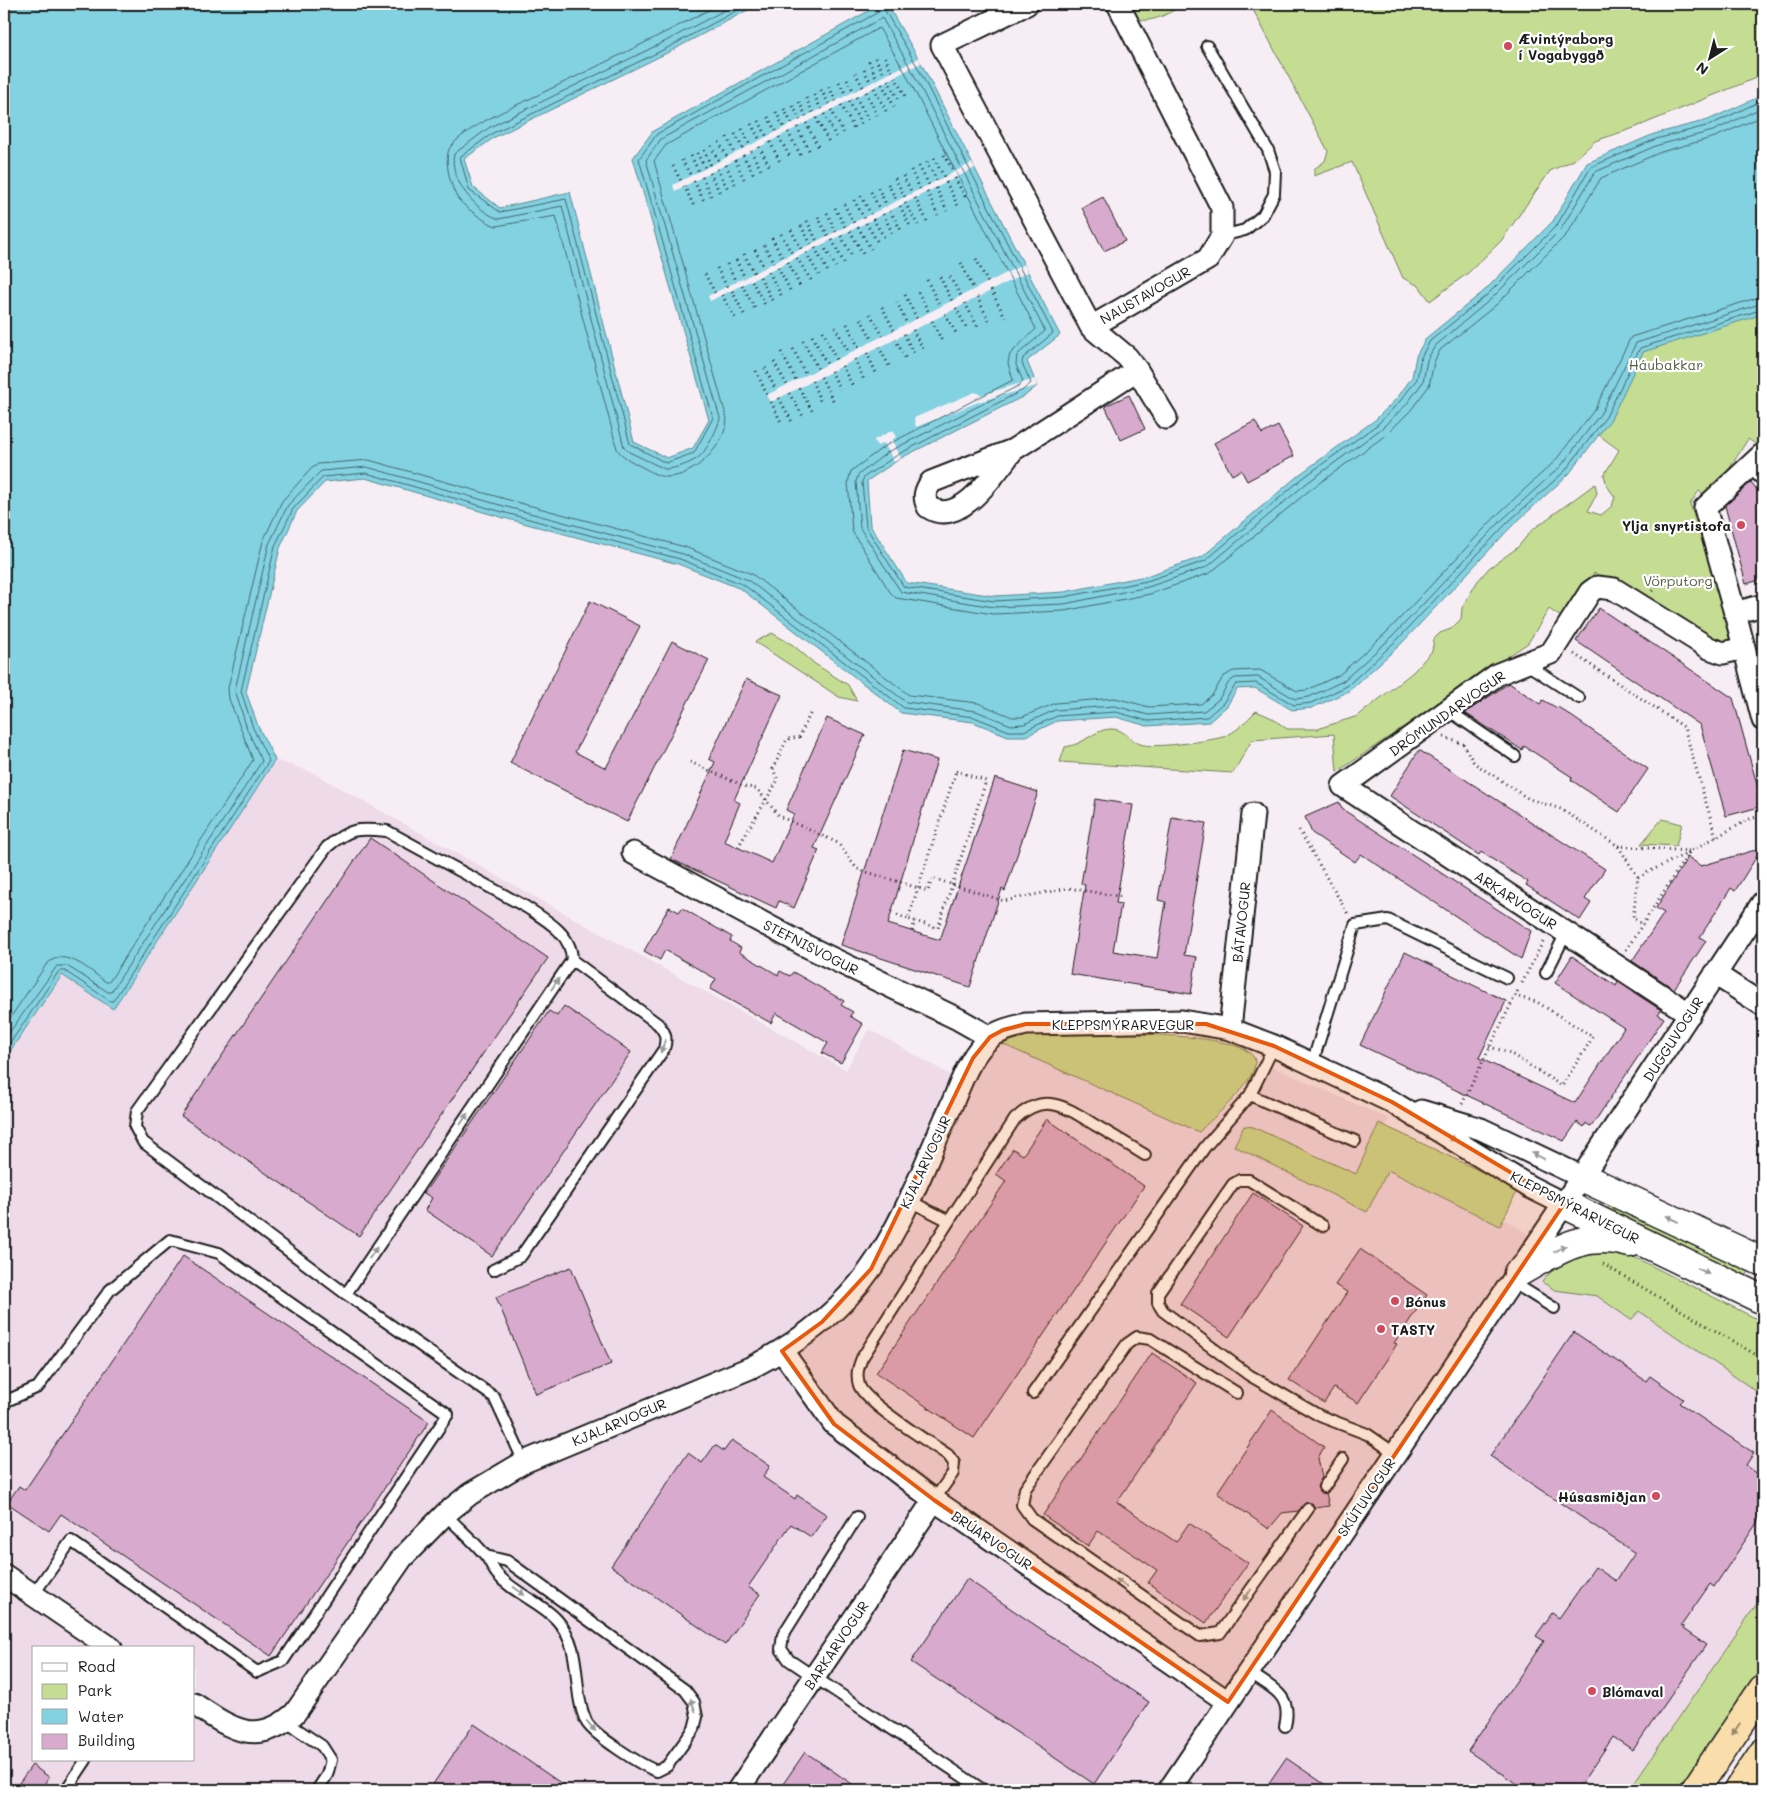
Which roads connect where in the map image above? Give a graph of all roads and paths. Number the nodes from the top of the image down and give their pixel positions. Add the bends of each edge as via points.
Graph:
1 (1027, 4) edge
2 (1118, 4) edge
3 (1207, 46) dead end
4 (885, 57) dead end
5 (875, 58) dead end
6 (868, 62) dead end
7 (864, 70) dead end
8 (892, 72) dead end
9 (856, 73) dead end
10 (885, 76) dead end
11 (895, 77) dead end
12 (847, 79) dead end
13 (878, 79) dead end
14 (888, 80) dead end
15 (839, 82) dead end
16 (871, 83) dead end
17 (882, 84) dead end
18 (829, 87) dead end
19 (863, 87) dead end
20 (874, 88) dead end
21 (821, 90) dead end
22 (854, 92) dead end
23 (866, 92) dead end
24 (814, 95) dead end
25 (846, 96) dead end
26 (856, 97) dead end
27 (806, 98) dead end
28 (906, 98) dead end
29 (836, 101) dead end
30 (849, 101) dead end
31 (900, 101) dead end
32 (799, 102) dead end
33 (829, 104) dead end
34 (841, 105) dead end
35 (793, 106) dead end
36 (895, 108) dead end
37 (784, 109) dead end
38 (821, 109) dead end
39 (831, 110) dead end
40 (886, 111) dead end
41 (776, 112) dead end
42 (813, 113) dead end
43 (824, 114) dead end
44 (877, 115) dead end
45 (806, 116) dead end
46 (768, 117) dead end
47 (816, 118) dead end
48 (800, 120) dead end
49 (759, 121) dead end
50 (869, 121) dead end
51 (806, 123) dead end
52 (751, 124) dead end
53 (792, 124) dead end
54 (861, 124) dead end
55 (798, 127) dead end
56 (784, 128) dead end
57 (854, 128) dead end
58 (742, 129) dead end
59 (776, 132) dead end
60 (788, 132) dead end
61 (844, 133) dead end
62 (735, 134) dead end
63 (727, 137) dead end
64 (767, 137) dead end
65 (779, 137) dead end
66 (836, 137) dead end
67 (760, 140) dead end
68 (719, 142) dead end
69 (770, 142) dead end
70 (829, 142) dead end
71 (711, 146) dead end
72 (750, 146) dead end
73 (818, 146) dead end
74 (759, 147) dead end
75 (743, 149) dead end
76 (704, 150) dead end
77 (751, 151) dead end
78 (810, 152) dead end
79 (697, 153) dead end
80 (734, 153) dead end
81 (744, 155) dead end
82 (944, 155) dead end
83 (691, 156) dead end
84 (800, 156) dead end
85 (727, 157) dead end
86 (934, 158) dead end
87 (791, 159) dead end
88 (682, 160) dead end
89 (734, 160) dead end
90 (719, 162) dead end
91 (927, 162) dead end
92 (781, 164) dead end
93 (726, 165) dead end
94 (673, 166) dead end
95 (711, 166) dead end
96 (919, 166) dead end
97 (705, 168) dead end
98 (717, 169) dead end
99 (771, 170) dead end
100 (911, 170) dead end
101 (699, 172) dead end
102 (762, 172) dead end
103 (954, 172) dead end
104 (710, 173) dead end
105 (691, 176) dead end
106 (903, 176) dead end
107 (702, 177) dead end
108 (755, 177) dead end
109 (944, 177) dead end
110 (896, 178) dead end
111 (955, 178) dead end
112 (681, 181) dead end
113 (694, 181) dead end
114 (745, 181) dead end
115 (937, 181) dead end
116 (946, 182) dead end
117 (888, 184) dead end
118 (929, 185) dead end
119 (684, 186) dead end
120 (736, 186) dead end
121 (878, 188) dead end
122 (936, 188) dead end
123 (728, 189) dead end
124 (920, 189) dead end
125 (871, 192) dead end
126 (927, 192) dead end
127 (720, 193) dead end
128 (912, 193) dead end
129 (861, 196) dead end
130 (905, 197) dead end
131 (712, 198) dead end
132 (915, 198) dead end
133 (854, 200) dead end
134 (967, 200) dead end
135 (897, 201) dead end
136 (706, 203) dead end
137 (905, 203) dead end
138 (844, 204) dead end
139 (888, 206) dead end
140 (900, 206) dead end
141 (958, 206) dead end
142 (695, 208) dead end
143 (835, 208) dead end
144 (880, 210) dead end
145 (890, 211) dead end
146 (947, 211) dead end
147 (826, 212) dead end
148 (871, 214) dead end
149 (883, 214) dead end
150 (938, 215) dead end
151 (818, 217) dead end
152 (864, 218) dead end
153 (874, 219) dead end
154 (927, 220) dead end
155 (807, 221) dead end
156 (854, 223) dead end
157 (866, 223) dead end
158 (918, 225) dead end
159 (801, 226) dead end
160 (845, 227) dead end
161 (858, 227) dead end
162 (910, 228) dead end
163 (791, 230) dead end
164 (850, 231) dead end
165 (836, 232) dead end
166 (902, 232) dead end
167 (781, 234) dead end
168 (828, 236) dead end
169 (841, 236) dead end
170 (894, 236) dead end
171 (1222, 236) junction
172 (772, 238) dead end
173 (832, 240) dead end
174 (886, 240) dead end
175 (817, 241) dead end
176 (764, 244) dead end
177 (811, 244) dead end
178 (823, 244) dead end
179 (879, 244) dead end
180 (815, 248) dead end
181 (871, 249) dead end
182 (755, 250) dead end
183 (801, 250) dead end
184 (806, 253) dead end
185 (744, 254) dead end
186 (792, 254) dead end
187 (863, 254) dead end
188 (797, 258) dead end
189 (853, 258) dead end
190 (783, 259) dead end
191 (976, 259) dead end
192 (736, 260) dead end
193 (788, 262) dead end
194 (774, 263) dead end
195 (844, 263) dead end
196 (961, 263) dead end
197 (727, 264) dead end
198 (778, 267) dead end
199 (836, 267) dead end
200 (717, 268) dead end
201 (764, 268) dead end
202 (769, 272) dead end
203 (828, 272) dead end
204 (754, 273) dead end
205 (705, 274) dead end
206 (760, 276) dead end
207 (819, 276) dead end
208 (940, 277) dead end
209 (950, 277) dead end
210 (745, 278) dead end
211 (752, 280) dead end
212 (811, 280) dead end
213 (927, 280) dead end
214 (736, 282) dead end
215 (988, 283) dead end
216 (742, 285) dead end
217 (800, 286) dead end
218 (727, 287) dead end
219 (790, 290) dead end
220 (974, 290) dead end
221 (991, 290) dead end
222 (732, 291) dead end
223 (918, 292) dead end
224 (715, 293) dead end
225 (781, 295) dead end
226 (722, 296) dead end
227 (905, 296) dead end
228 (961, 296) dead end
229 (977, 297) dead end
230 (772, 300) dead end
231 (952, 301) dead end
232 (897, 302) dead end
233 (965, 304) dead end
234 (766, 305) dead end
235 (940, 307) dead end
236 (882, 308) dead end
237 (956, 308) dead end
238 (755, 309) dead end
239 (929, 313) dead end
240 (744, 314) dead end
241 (870, 314) dead end
242 (945, 314) dead end
243 (1005, 317) dead end
244 (735, 318) dead end
245 (861, 319) dead end
246 (917, 319) dead end
247 (932, 320) dead end
248 (990, 323) dead end
249 (847, 324) dead end
250 (907, 324) dead end
251 (835, 327) dead end
252 (966, 327) dead end
253 (1091, 327) junction
254 (979, 329) dead end
255 (894, 330) dead end
256 (913, 330) dead end
257 (823, 331) dead end
258 (904, 334) dead end
259 (956, 334) dead end
260 (812, 336) dead end
261 (883, 336) dead end
262 (895, 339) dead end
263 (873, 341) dead end
264 (942, 341) dead end
265 (803, 342) dead end
266 (879, 347) dead end
267 (859, 348) dead end
268 (793, 349) dead end
269 (924, 351) dead end
270 (781, 352) dead end
271 (849, 353) dead end
272 (866, 353) dead end
273 (915, 356) dead end
274 (855, 359) dead end
275 (836, 360) dead end
276 (907, 361) dead end
277 (774, 362) dead end
278 (827, 364) dead end
279 (842, 366) dead end
280 (889, 366) dead end
281 (765, 368) dead end
282 (818, 369) dead end
283 (1137, 370) junction
284 (756, 371) dead end
285 (831, 372) dead end
286 (806, 375) dead end
287 (877, 375) dead end
288 (821, 377) dead end
289 (796, 380) dead end
290 (864, 380) dead end
291 (812, 381) dead end
292 (787, 385) dead end
293 (799, 388) dead end
294 (854, 388) dead end
295 (840, 389) dead end
296 (776, 390) dead end
297 (789, 393) dead end
298 (768, 394) dead end
299 (779, 398) dead end
300 (771, 402) dead end
301 (834, 402) dead end
302 (822, 403) dead end
303 (814, 414) dead end
304 (804, 418) dead end
305 (1166, 418) dead end
306 (781, 422) dead end
307 (792, 422) dead end
308 (1013, 450) dead end
309 (1758, 466) edge
310 (1726, 580) junction
311 (1763, 605) edge
312 (1641, 606) junction
313 (1735, 613) junction
314 (1558, 642) junction
315 (1744, 648) junction
316 (1526, 663) junction
317 (1579, 698) dead end
318 (1448, 710) junction
319 (811, 712) dead end
320 (1763, 720) edge
321 (1423, 728) junction
322 (1515, 756) dead end
323 (690, 762) dead end
324 (1343, 786) joint
325 (766, 802) junction
326 (1253, 814) dead end
327 (1763, 815) edge
328 (1299, 830) dead end
329 (1716, 838) junction
330 (1618, 846) junction
331 (738, 847) dead end
332 (1690, 851) junction
333 (633, 853) dead end
334 (1638, 878) junction
335 (952, 885) junction
336 (918, 888) junction
337 (1124, 898) dead end
338 (1763, 902) edge
339 (897, 914) dead end
340 (908, 919) junction
341 (915, 921) junction
342 (1643, 924) junction
343 (1354, 925) junction
344 (1559, 928) junction
345 (912, 931) dead end
346 (572, 960) junction
347 (1616, 965) junction
348 (1546, 972) dead end
349 (1715, 974) junction
350 (1507, 978) dead end
351 (1515, 996) junction
352 (1763, 1005) edge
353 (1690, 1014) junction
354 (1230, 1029) junction
355 (990, 1038) junction
356 (1274, 1046) junction
357 (1490, 1047) junction
358 (1312, 1064) junction
359 (1250, 1095) junction
360 (1466, 1095) dead end
361 (1392, 1102) junction
362 (1355, 1141) dead end
363 (1146, 1155) dead end
364 (1582, 1177) junction
365 (908, 1200) junction
366 (1564, 1204) junction
367 (949, 1221) junction
368 (1323, 1226) dead end
369 (1664, 1253) junction
370 (1596, 1260) dead end
371 (1763, 1262) edge
372 (493, 1270) dead end
373 (1515, 1277) junction
374 (346, 1294) junction
375 (1763, 1300) edge
376 (1554, 1308) dead end
377 (782, 1351) junction
378 (1763, 1360) edge
379 (1034, 1393) dead end
380 (1237, 1393) dead end
381 (4, 1402) edge
382 (1396, 1454) junction
383 (1344, 1459) dead end
384 (524, 1462) junction
385 (1324, 1486) dead end
386 (934, 1500) junction
387 (1308, 1509) dead end
388 (445, 1514) junction
389 (857, 1516) dead end
390 (486, 1556) junction
391 (4, 1575) edge
392 (33, 1595) junction
393 (108, 1646) edge
394 (1249, 1672) junction
395 (814, 1678) junction
396 (1763, 1689) edge
397 (1228, 1702) junction
398 (195, 1705) edge
399 (285, 1721) junction
400 (1285, 1726) dead end
401 (1763, 1753) edge
402 (85, 1762) edge
403 (66, 1790) edge
404 (317, 1790) edge
405 (738, 1790) edge
406 (983, 1790) edge
407 (1169, 1790) edge
408 (1695, 1790) edge
409 (1738, 1790) edge

1 - 253 street, NAUSTAVOGUR via 942,45
2 - 171 street via 1222,208
3 - 171 lane via 1268,150 1275,171 1274,194 1263,215 1246,230
4 - 8 path
5 - 10 path
6 - 13 path
7 - 16 path
9 - 19 path
11 - 28 path
12 - 22 path
14 - 31 path
15 - 25 path
17 - 36 path
18 - 29 path
20 - 40 path
21 - 33 path
23 - 44 path
24 - 38 path
26 - 50 path
27 - 42 path
30 - 54 path
32 - 45 path
34 - 57 path
35 - 48 path
37 - 53 path
39 - 61 path
41 - 56 path
43 - 66 path
46 - 59 path
47 - 70 path
49 - 64 path
51 - 73 path
52 - 67 path
55 - 78 path
58 - 72 path
60 - 84 path
62 - 75 path
63 - 80 path
65 - 87 path
68 - 85 path
69 - 92 path
71 - 90 path
74 - 99 path
76 - 95 path
77 - 102 path
79 - 97 path
81 - 108 path
82 - 103 path
83 - 101 path
86 - 109 path
88 - 105 path
89 - 114 path
91 - 115 path
93 - 120 path
94 - 112 path
96 - 118 path
98 - 123 path
100 - 124 path
104 - 127 path
106 - 128 path
107 - 131 path
110 - 130 path
111 - 134 path
113 - 136 path
116 - 141 path
117 - 135 path
119 - 142 path
121 - 139 path
122 - 146 path
125 - 144 path
126 - 150 path
129 - 148 path
132 - 154 path
133 - 152 path
137 - 158 path
138 - 156 path
140 - 162 path
143 - 160 path
145 - 166 path
147 - 165 path
149 - 170 path
151 - 168 path
153 - 174 path
155 - 175 path
157 - 179 path
159 - 177 path
161 - 181 path
163 - 183 path
164 - 187 path
167 - 186 path
169 - 189 path
171 - 253 street, NAUSTAVOGUR via 1208,258
172 - 190 path
173 - 195 path
176 - 194 path
178 - 199 path
180 - 203 path
182 - 201 path
184 - 207 path
185 - 204 path
188 - 212 path
191 - 215 path
192 - 210 path
193 - 217 path
196 - 220 path
197 - 214 path
198 - 219 path
200 - 218 path
202 - 225 path
205 - 224 path
206 - 230 path
208 - 231 path
209 - 228 path
211 - 234 path
213 - 235 path
216 - 238 path
221 - 243 path
222 - 240 path
223 - 239 path
226 - 244 path
227 - 246 path
229 - 248 path
232 - 250 path
233 - 254 path
236 - 255 path
237 - 252 path
241 - 261 path
242 - 259 path
245 - 263 path
247 - 264 path
249 - 267 path
251 - 271 path
253 - 283 street via 1127,357
256 - 269 path
257 - 275 path
258 - 273 path
260 - 278 path
262 - 276 path
265 - 282 path
266 - 280 path
268 - 286 path
270 - 289 path
272 - 287 path
274 - 290 path
277 - 292 path
279 - 294 path
281 - 296 path
283 - 305 street
283 - 308 street
284 - 298 path
285 - 295 path
288 - 301 path
291 - 302 path
293 - 303 path
297 - 304 path
299 - 307 path
300 - 306 path
309 - 310 street via 1705,508
310 - 312 path via 1700,585 1675,576 1655,587
310 - 313 street
311 - 313 street
312 - 314 street, DRÓMUNDARVOGUR via 1614,589 1597,587 1590,592
312 - 315 street, DRÓMUNDARVOGUR via 1708,648 1723,653
313 - 315 street
314 - 316 street, DRÓMUNDARVOGUR via 1551,653
314 - 329 path via 1684,727
315 - 320 street
316 - 317 lane
316 - 318 street, DRÓMUNDARVOGUR via 1498,674
318 - 321 street, DRÓMUNDARVOGUR
318 - 322 lane
319 - 325 path via 799,737 787,739 772,769 778,780
321 - 324 street, DRÓMUNDARVOGUR
321 - 330 path via 1462,744 1474,763 1529,799 1562,808
323 - 325 path via 757,789
324 - 344 street, ARKARVOGUR
325 - 331 path
325 - 336 path via 779,816 838,843 857,869
326 - 354 street, BÁTAVOGUR
327 - 329 path
328 - 343 path
329 - 332 path
330 - 332 path
330 - 334 path
332 - 334 path
332 - 342 path
333 - 355 street, STEFNISVOGUR via 804,945 958,1019
334 - 342 path via 1633,918
335 - 336 path via 932,878 928,891
335 - 336 path via 986,781 956,771
335 - 337 path via 1004,900 1068,888
335 - 341 path via 938,928
336 - 340 path
338 - 349 street, DUGGUVOGUR
339 - 340 path
340 - 341 path
341 - 345 path
342 - 347 path
343 - 350 lane via 1388,920
343 - 358 lane
344 - 347 street, ARKARVOGUR
344 - 348 lane
344 - 351 path
346 -> 372 lane via 658,1024 665,1032 664,1049 521,1256
374 -> 346 lane
346 - 374 lane via 569,941 526,906 387,831 364,828 344,833 327,847 137,1112 135,1127 143,1142
347 - 353 street, ARKARVOGUR
349 - 352 street
349 - 353 street, DUGGUVOGUR
351 - 357 path
351 - 357 path via 1537,1002 1593,1037 1562,1086 1508,1052
353 - 364 street, DUGGUVOGUR
354 - 355 street, KLEPPSMÝRARVEGUR via 1182,1021 1026,1024 1003,1030
354 - 356 street, KLEPPSMÝRARVEGUR
355 - 365 street, KJALARVOGUR via 973,1058
356 - 358 street, KLEPPSMÝRARVEGUR
356 - 359 lane
357 - 360 path
358 - 361 street, KLEPPSMÝRARVEGUR
359 - 362 lane
359 - 379 lane via 1205,1148
364 -> 361 street, KLEPPSMÝRARVEGUR via 1480,1129
361 -> 366 street, KLEPPSMÝRARVEGUR
363 - 367 lane via 1064,1106 1038,1104 1015,1119
364 - 366 street, DUGGUVOGUR
371 -> 364 street, KLEPPSMÝRARVEGUR
365 - 367 lane
365 - 377 street, KJALARVOGUR via 871,1268 822,1322
366 - 369 street, KLEPPSMÝRARVEGUR
366 - 373 street, SKÚTUVOGUR
367 - 386 lane via 862,1358 857,1372 859,1386 870,1400 948,1455 954,1464 952,1473
368 - 382 lane via 1249,1180 1240,1180 1233,1184 1158,1293 1158,1303 1163,1311 1249,1375 1320,1416 1367,1434
373 -> 369 street via 1553,1253 1583,1240 1616,1239
369 -> 375 street, KLEPPSMÝRARVEGUR
370 - 378 path
373 - 376 lane
373 - 382 street, SKÚTUVOGUR
374 - 384 lane via 494,1397
377 - 384 street, KJALARVOGUR via 750,1368
377 - 386 street, BRÚARVOGUR via 834,1424
387 -> 380 lane via 1220,1633 1200,1636 1032,1519 1022,1505 1025,1489 1127,1344 1138,1337 1150,1339
381 - 392 lane via 38,1387 110,1290 170,1240 219,1253 448,1414 283,1661 257,1672 71,1541
382 - 394 street, SKÚTUVOGUR
383 - 385 lane
384 - 388 street, KJALARVOGUR via 496,1477
386 - 395 street, BARKARVOGUR
386 - 397 street, BRÚARVOGUR
388 - 390 lane
388 - 399 street, KJALARVOGUR via 407,1552 384,1581 295,1712
389 - 395 lane via 783,1635 781,1649 789,1660
390 -> 390 lane via 497,1574 557,1620 568,1636 575,1654 582,1712 587,1723 645,1767 656,1771 667,1766 694,1729 697,1717 694,1702 685,1690 506,1561
391 - 392 street
392 - 393 street
394 - 397 street, SKÚTUVOGUR
394 - 400 lane via 1286,1700
395 - 405 street, BARKARVOGUR
395 - 406 lane
396 -> 408 highway
397 - 407 street, SKÚTUVOGUR
398 - 399 street, KJALARVOGUR via 237,1730 263,1731
399 - 404 lane via 322,1746 331,1760 327,1775
401 - 409 highway
402 - 403 lane

